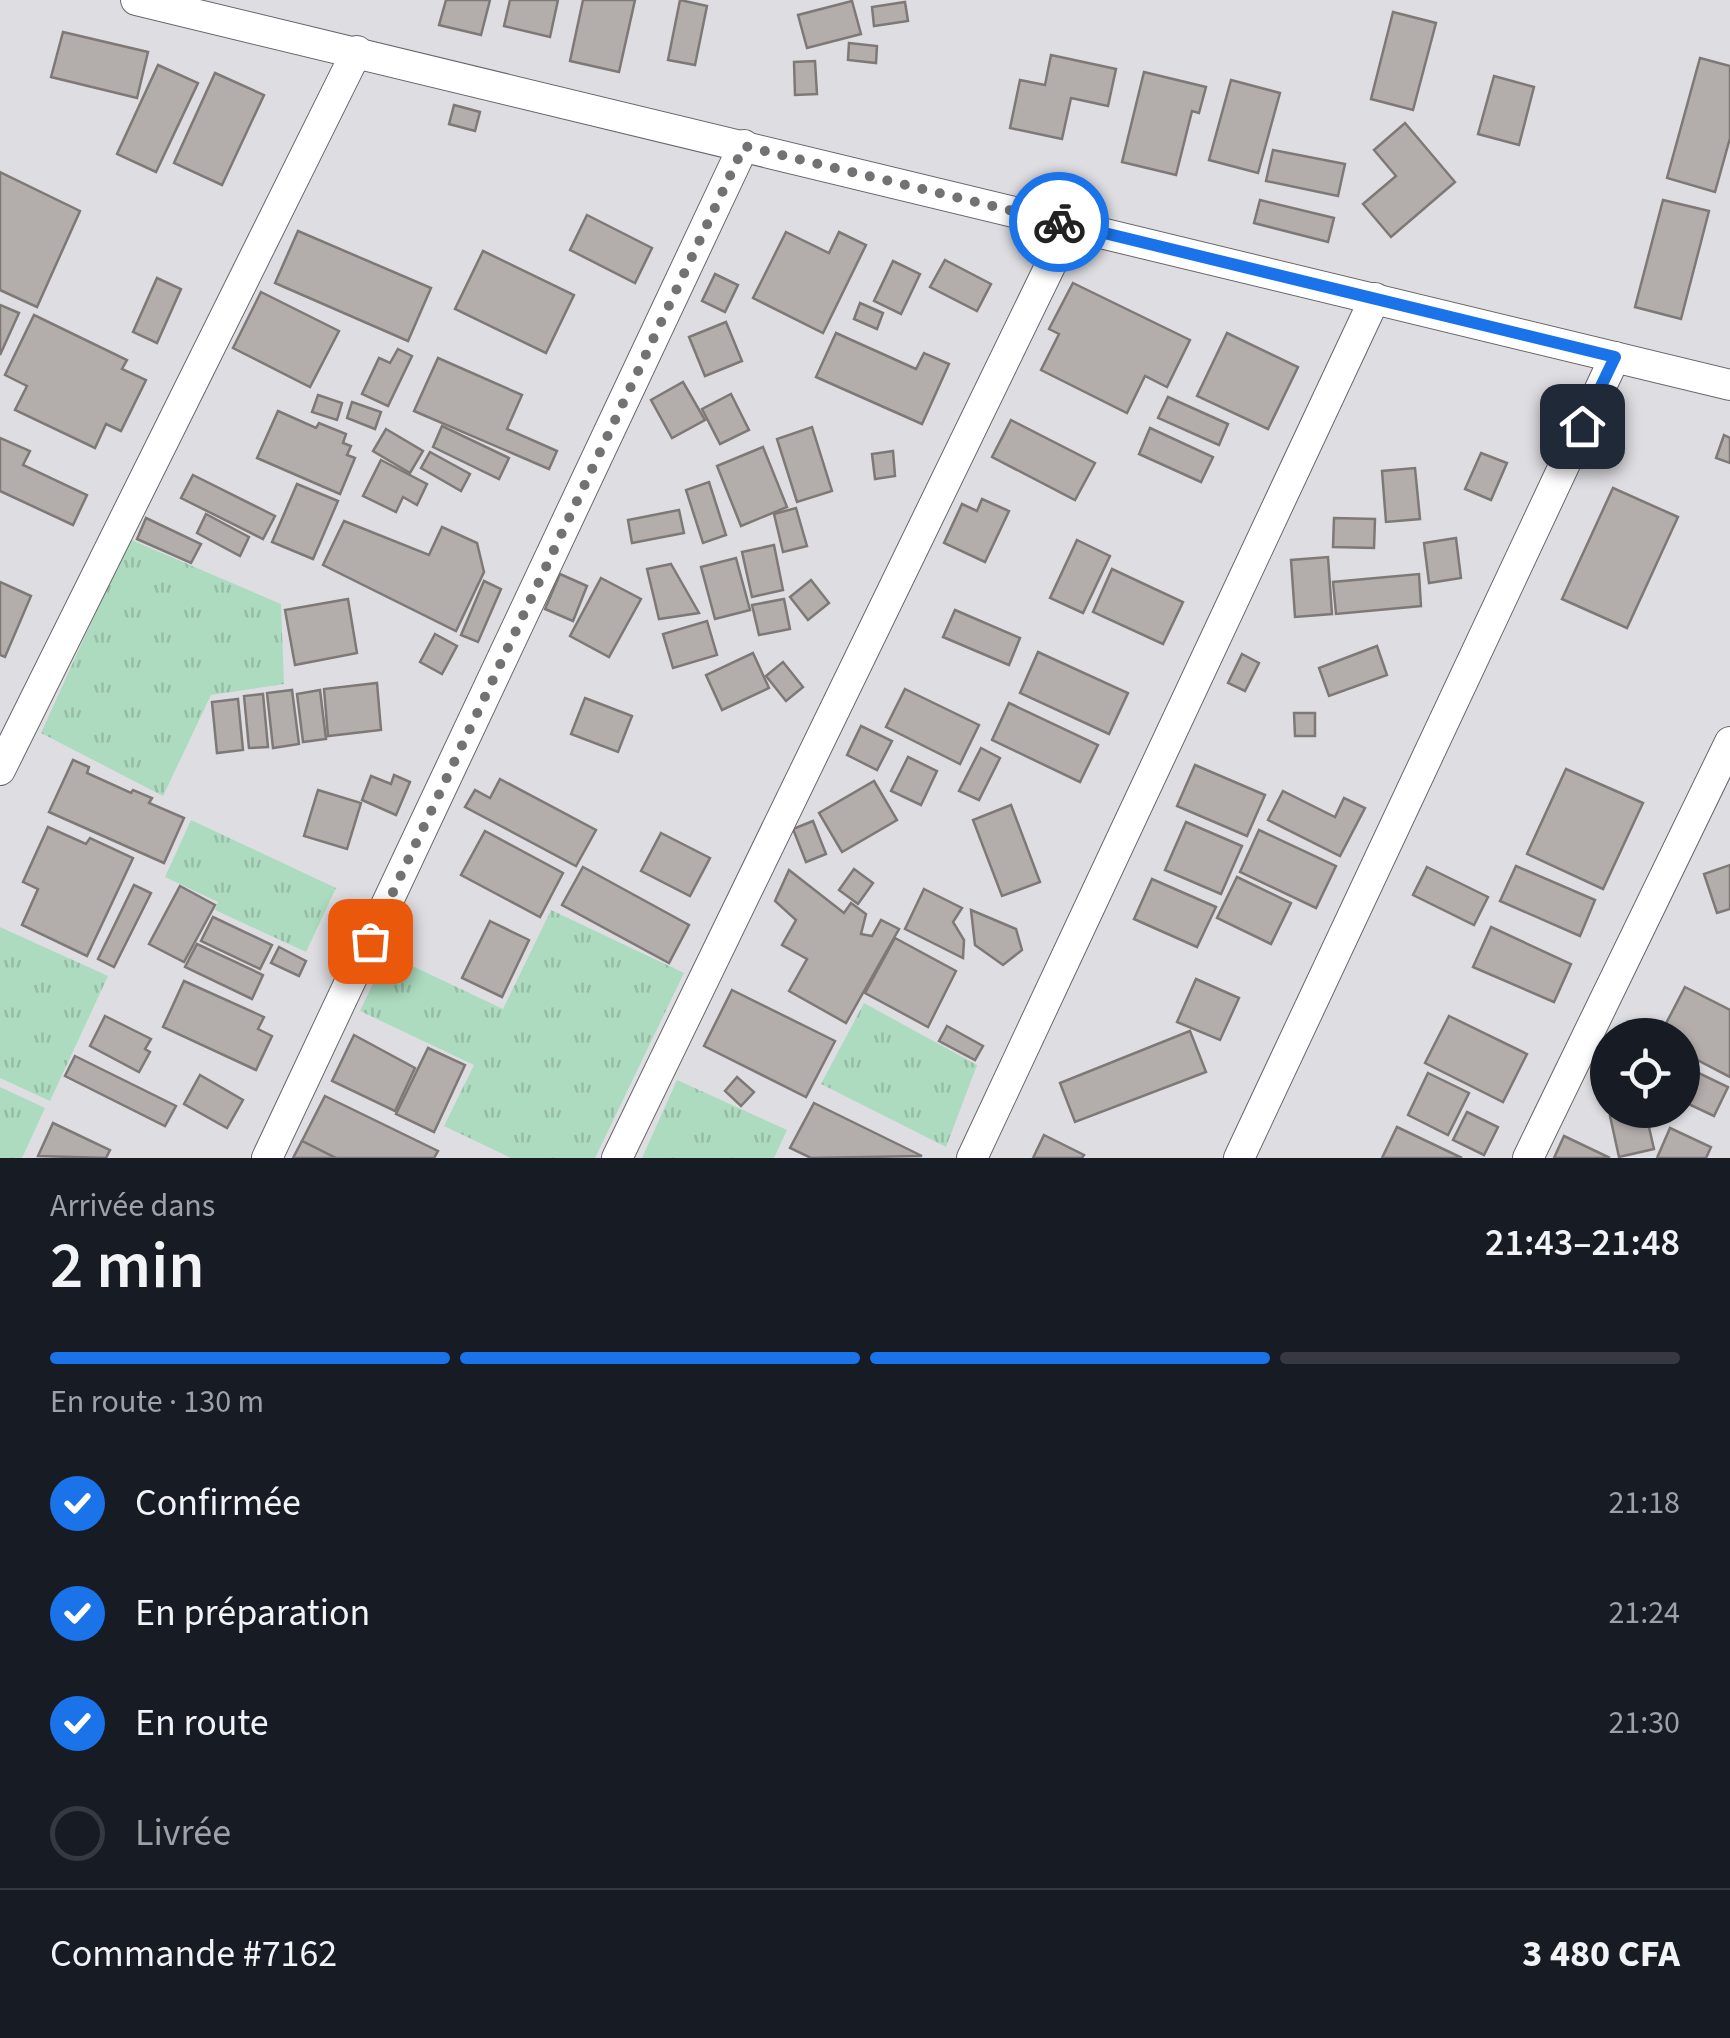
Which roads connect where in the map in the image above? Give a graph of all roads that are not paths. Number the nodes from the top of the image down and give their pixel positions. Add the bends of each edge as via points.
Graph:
1 (136, 0) edge
2 (356, 51) junction
3 (744, 146) junction
4 (1070, 224) junction
5 (1375, 298) junction
6 (1615, 357) junction
7 (1730, 385) edge
8 (1730, 742) edge
9 (0, 770) edge
10 (267, 1158) edge
11 (617, 1158) edge
12 (972, 1158) edge
13 (1239, 1158) edge
14 (1528, 1158) edge

1 - 2 street
2 - 3 street
2 - 9 street
3 - 4 street
3 - 10 street
4 - 5 street
4 - 11 street
5 - 6 street
5 - 12 street
6 - 7 street
6 - 13 street
8 - 14 street

